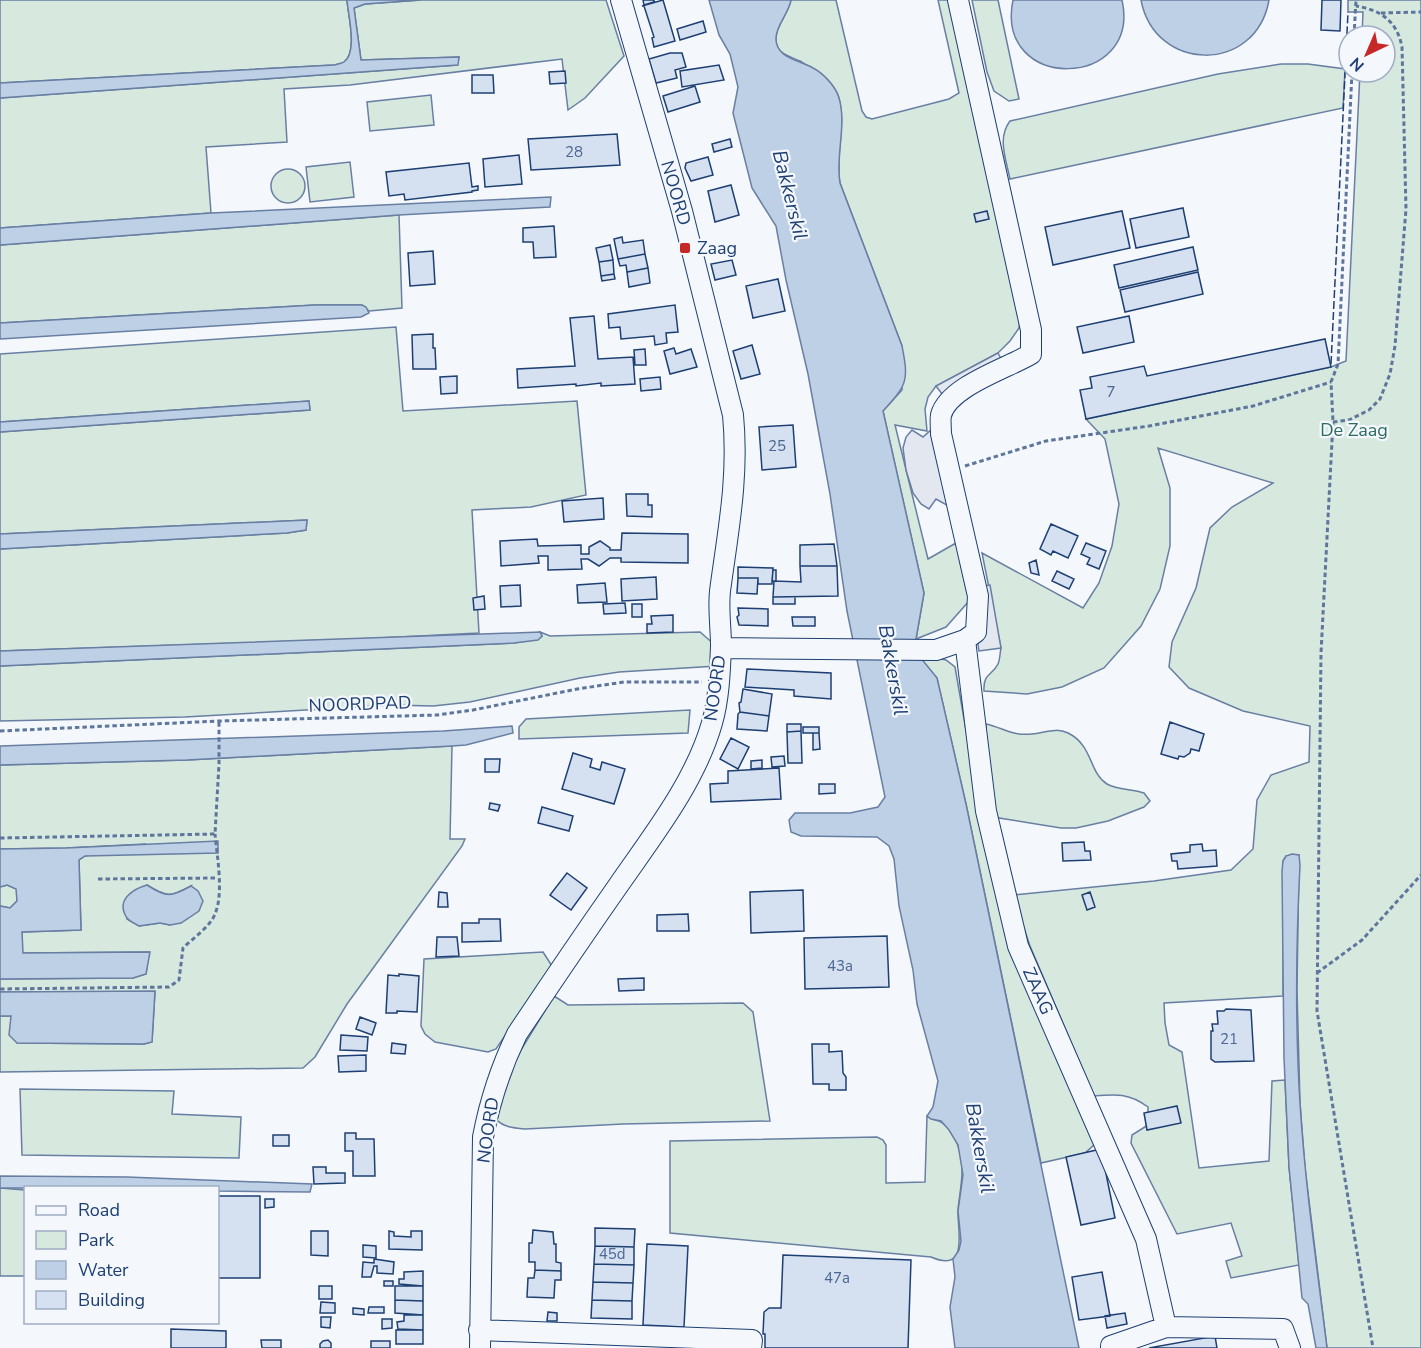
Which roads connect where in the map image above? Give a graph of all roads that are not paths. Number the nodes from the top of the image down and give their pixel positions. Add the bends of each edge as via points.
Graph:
1 (621, 0) edge
2 (958, 0) edge
3 (965, 640) junction
4 (721, 648) junction
5 (1166, 1327) junction
6 (480, 1339) edge
7 (751, 1348) edge
8 (1111, 1348) edge
9 (1290, 1348) edge

1 - 4 street, NOORD via 682,212 733,415 734,490 720,596
2 - 3 street via 1031,330 1031,354 970,385 948,402 942,414 940,434 978,596 976,632
3 - 4 street via 936,650
3 - 5 street, ZAAG via 987,811 1018,946 1146,1239
4 - 6 street, NOORD via 712,721 688,779 518,1034 502,1065 483,1137
5 - 8 street
5 - 9 street via 1283,1329
6 - 7 street, NOORD via 752,1340

